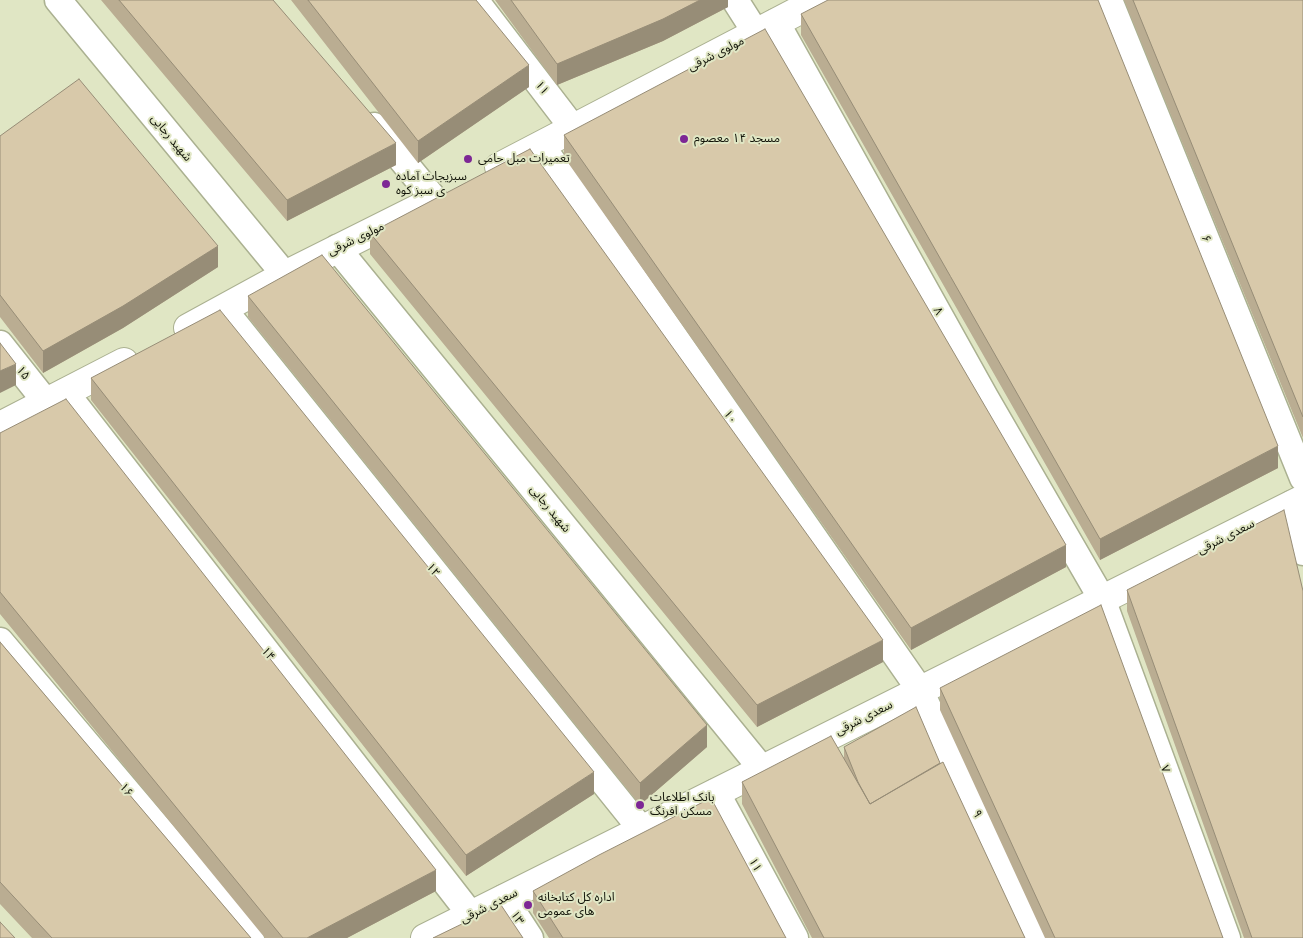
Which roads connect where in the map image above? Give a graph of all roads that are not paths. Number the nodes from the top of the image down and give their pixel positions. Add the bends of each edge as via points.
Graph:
1 (58, 0) edge
2 (475, 0) edge
3 (735, 0) edge
4 (819, 0) edge
5 (1109, 0) edge
6 (766, 28) junction
7 (359, 108) edge
8 (573, 128) junction
9 (541, 145) junction
10 (479, 177) edge
11 (444, 195) joint
12 (337, 248) junction
13 (285, 275) junction
14 (224, 310) junction
15 (0, 344) edge
16 (55, 397) junction
17 (0, 426) edge
18 (1303, 478) edge
19 (1297, 501) edge
20 (1303, 552) edge
21 (1102, 599) junction
22 (0, 641) edge
23 (920, 690) junction
24 (762, 769) junction
25 (716, 792) junction
26 (642, 830) junction
27 (504, 898) junction
28 (471, 915) junction
29 (251, 938) edge
30 (425, 938) edge
31 (530, 938) edge
32 (795, 938) edge
33 (1034, 938) edge
34 (1227, 938) edge

1 - 13 street, شهید رجایی
2 - 8 street, ۱۱
3 - 6 street
4 - 6 main road, مولوی شرقی
5 - 18 street, ۶ via 1166,165
6 - 8 main road, مولوی شرقی
6 - 21 street, ۸ via 927,274 985,397
7 - 11 street
8 - 9 main road, مولوی شرقی
9 - 10 main road, مولوی شرقی
9 - 23 street, ۱۰
11 - 12 main road, مولوی شرقی
12 - 13 main road, مولوی شرقی
12 - 24 street, شهید رجایی
13 - 14 main road, مولوی شرقی
14 - 16 main road, مولوی شرقی
14 - 26 street, ۱۲
15 - 16 street, ۱۵
16 - 17 main road, مولوی شرقی
16 - 28 street, ۱۴
19 - 20 street
19 - 21 main road, سعدی شرقی
21 - 23 main road, سعدی شرقی
21 - 34 street, ۷
22 - 29 street, ۱۶
23 - 24 main road, سعدی شرقی
23 - 33 street, ۹
24 - 25 main road, سعدی شرقی
25 - 26 main road, سعدی شرقی
25 - 32 street, ۱۱
26 - 27 main road, سعدی شرقی
27 - 28 main road, سعدی شرقی
27 - 31 street, ۱۳
28 - 30 main road, سعدی شرقی

